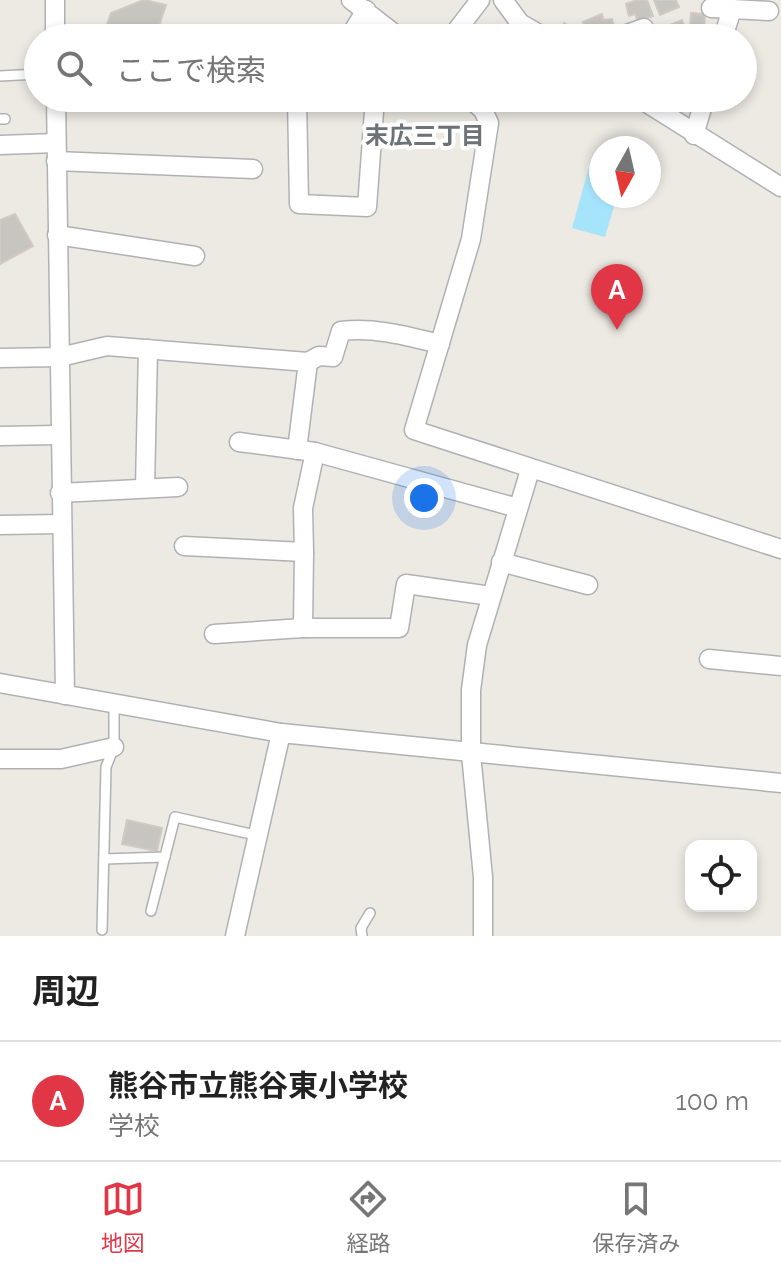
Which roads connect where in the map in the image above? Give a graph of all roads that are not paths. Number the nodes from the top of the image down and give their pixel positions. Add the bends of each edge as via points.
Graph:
1 (55, 0) edge
2 (480, 0) edge
3 (503, 0) edge
4 (358, 5) edge
5 (711, 8) dead end
6 (732, 9) junction
7 (769, 11) dead end
8 (55, 24) edge
9 (380, 24) edge
10 (462, 24) edge
11 (522, 24) edge
12 (727, 24) edge
13 (24, 75) edge
14 (0, 76) edge
15 (56, 112) edge
16 (297, 112) edge
17 (374, 112) edge
18 (484, 112) edge
19 (660, 112) edge
20 (701, 112) edge
21 (694, 135) junction
22 (0, 145) edge
23 (56, 152) junction
24 (253, 169) dead end
25 (781, 187) edge
26 (57, 235) junction
27 (195, 256) dead end
28 (440, 344) junction
29 (148, 349) junction
30 (60, 357) junction
31 (0, 358) edge
32 (308, 362) junction
33 (58, 435) junction
34 (0, 436) edge
35 (239, 442) dead end
36 (306, 451) junction
37 (530, 470) junction
38 (178, 487) dead end
39 (145, 488) junction
40 (60, 493) junction
41 (518, 508) junction
42 (61, 524) junction
43 (0, 525) edge
44 (184, 546) dead end
45 (781, 549) edge
46 (304, 552) junction
47 (501, 562) junction
48 (588, 585) dead end
49 (491, 596) junction
50 (303, 628) junction
51 (214, 634) dead end
52 (709, 659) dead end
53 (781, 666) edge
54 (0, 683) edge
55 (65, 695) junction
56 (114, 704) junction
57 (281, 733) junction
58 (114, 747) junction
59 (471, 754) junction
60 (0, 759) edge
61 (781, 783) edge
62 (260, 836) junction
63 (165, 857) junction
64 (104, 859) junction
65 (151, 911) dead end
66 (370, 913) dead end
67 (102, 930) dead end
68 (235, 936) edge
69 (362, 936) edge
70 (483, 936) edge

1 - 8 street
2 - 10 street
3 - 11 street
4 - 9 street
5 - 6 street
6 - 7 street
6 - 12 street
13 - 14 lane
15 - 23 street
16 - 17 street via 299,204 367,207
18 - 28 street via 489,123 471,239
19 - 21 street
20 - 21 street
21 - 25 street
22 - 23 street
23 - 24 street
23 - 26 street
26 - 27 street
26 - 30 street
28 - 32 street via 394,333 341,331 333,357
28 - 37 street via 414,430
29 - 30 street via 107,346
29 - 32 street
29 - 39 street
30 - 31 street
30 - 33 street
32 - 36 street
33 - 34 street
33 - 40 street
35 - 36 street
36 - 41 street
36 - 46 street
37 - 41 street
37 - 45 street
38 - 39 street
39 - 40 street
40 - 42 street
41 - 47 street
42 - 43 street
42 - 55 street
44 - 46 street
46 - 50 street
47 - 48 street
47 - 49 street
49 - 50 street via 406,584 399,628
49 - 59 street via 471,690
50 - 51 street
52 - 53 street
54 - 55 street
55 - 56 street
56 - 57 street
56 - 58 lane
57 - 59 street
57 - 62 street
58 - 60 street via 61,759
58 - 64 lane via 106,767
59 - 61 street
59 - 70 street
62 - 63 lane via 175,817
62 - 68 street
63 - 64 lane
63 - 65 lane
64 - 67 lane
66 - 69 lane

